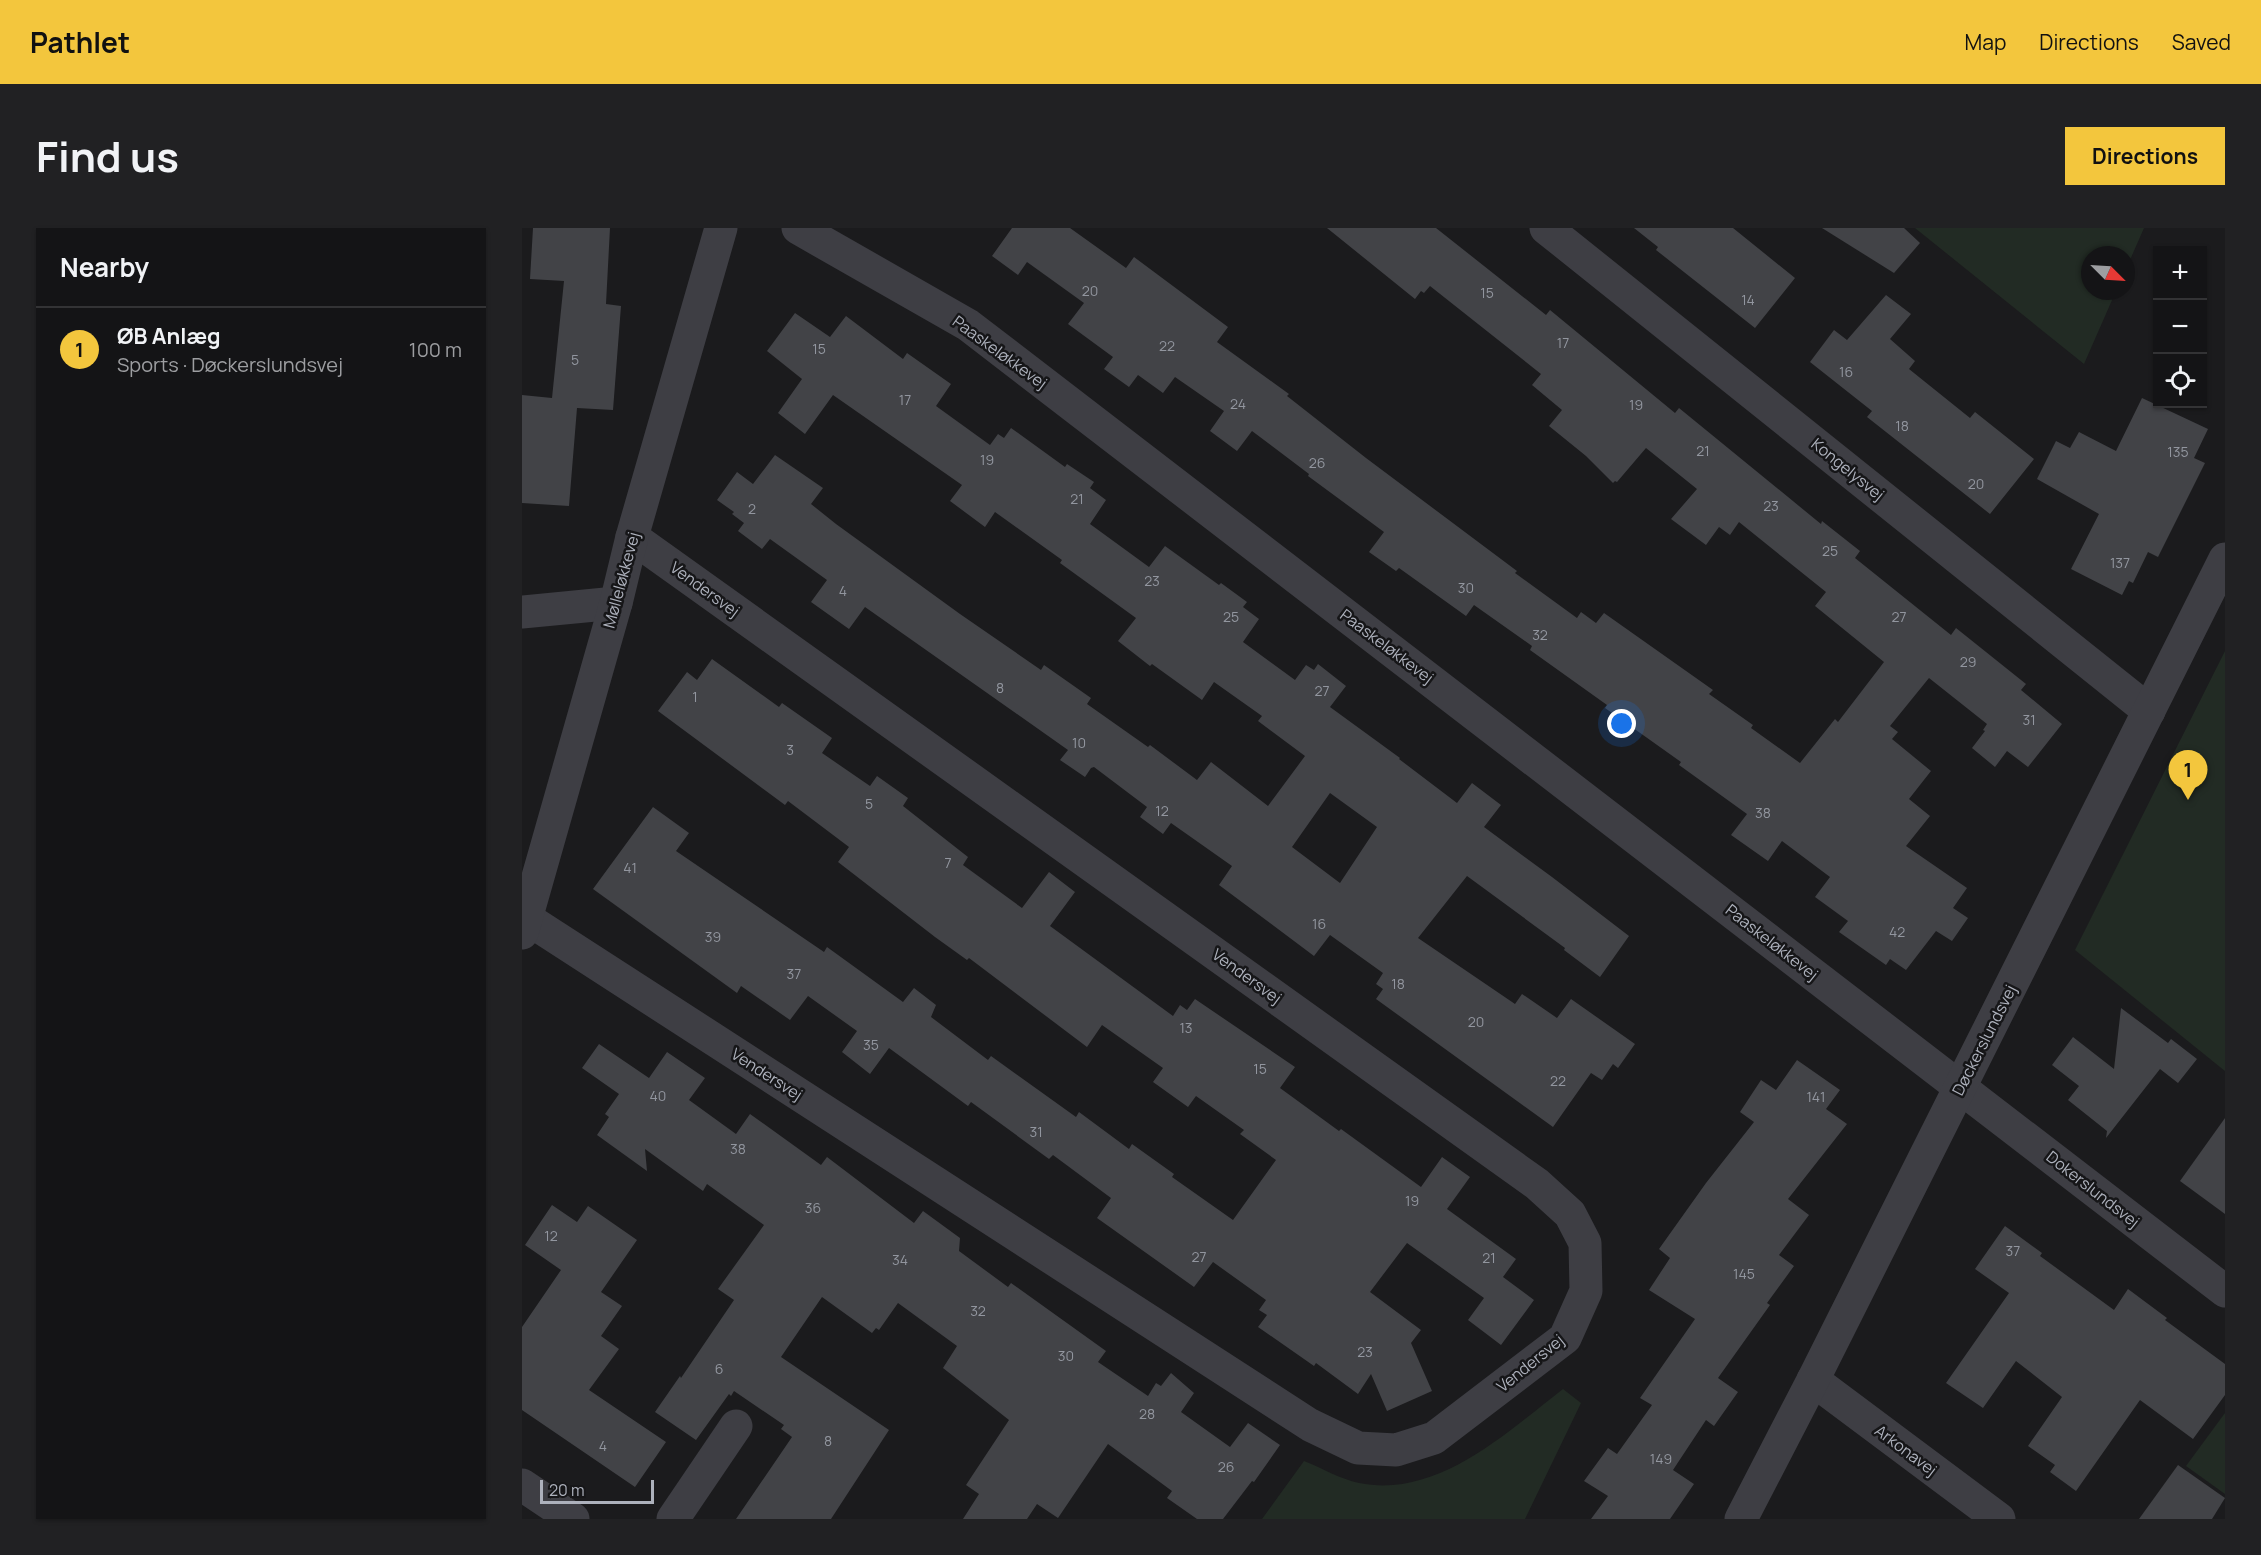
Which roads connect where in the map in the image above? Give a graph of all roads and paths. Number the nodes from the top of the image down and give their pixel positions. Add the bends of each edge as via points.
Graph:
1 (721, 228) edge
2 (798, 228) edge
3 (1546, 228) edge
4 (632, 537) junction
5 (2225, 559) edge
6 (616, 603) junction
7 (522, 612) edge
8 (2149, 711) junction
9 (524, 926) edge
10 (1961, 1087) junction
11 (2225, 1291) edge
12 (1813, 1380) junction
13 (736, 1426) dead end
14 (522, 1485) edge
15 (573, 1519) edge
16 (673, 1519) edge
17 (1742, 1519) edge
18 (1999, 1519) edge

1 - 4 street, Mølleløkkevej
2 - 10 street, Paaskeløkkevej via 968,325
3 - 8 street, Kongelysvej
4 - 6 street, Mølleløkkevej
4 - 9 street, Vendersvej via 1537,1184 1570,1214 1585,1243 1586,1290 1565,1338 1434,1438 1396,1450 1358,1448 1310,1425
5 - 8 street, Døckerslundsvej
6 - 7 street
6 - 9 street, Mølleløkkevej
8 - 10 street, Døckerslundsvej
10 - 11 street, Dokerslundsvej
10 - 12 street, Døckerslundsvej
12 - 17 street, Døckerslundsvej
12 - 18 street, Arkonavej
13 - 16 street
14 - 15 street

